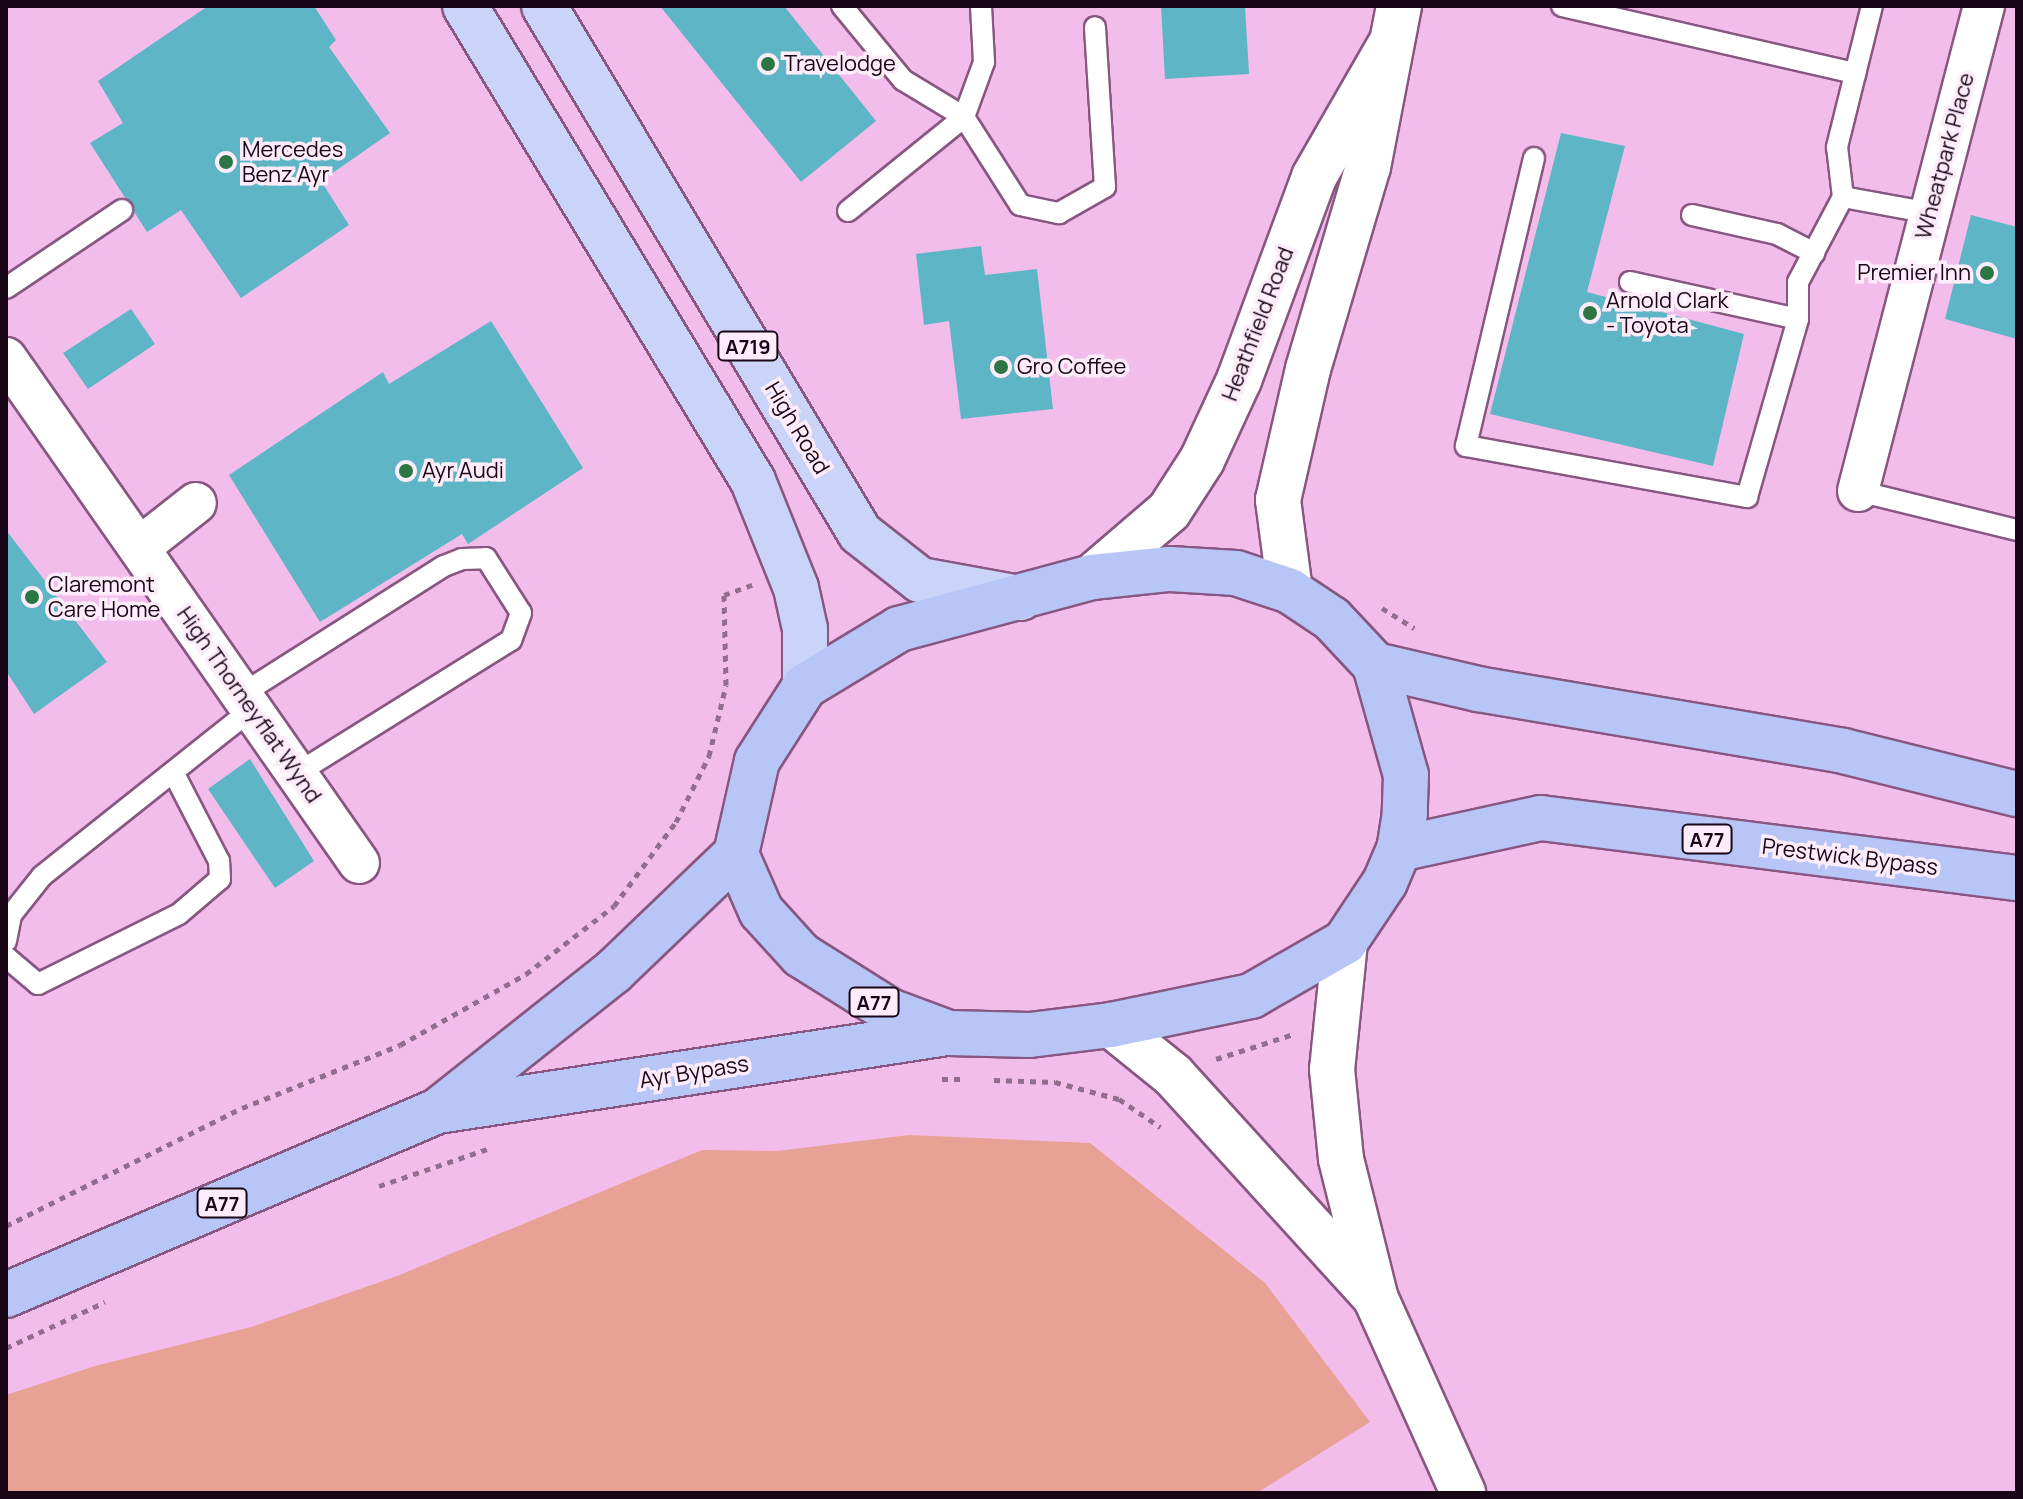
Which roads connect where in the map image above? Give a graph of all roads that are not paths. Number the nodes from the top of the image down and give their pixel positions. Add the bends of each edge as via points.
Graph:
1 (465, 6) edge
2 (544, 6) edge
3 (842, 6) edge
4 (981, 6) edge
5 (1562, 6) edge
6 (1872, 6) edge
7 (1984, 6) edge
8 (1394, 25) edge
9 (1095, 27) dead end
10 (1855, 73) junction
11 (964, 117) junction
12 (1534, 158) dead end
13 (1843, 197) junction
14 (122, 210) dead end
15 (848, 211) dead end
16 (1930, 213) junction
17 (1692, 215) dead end
18 (1814, 253) junction
19 (1630, 282) dead end
20 (6, 288) edge
21 (1798, 319) junction
22 (6, 358) edge
23 (1858, 491) joint
24 (196, 503) dead end
25 (2017, 530) edge
26 (140, 547) junction
27 (1092, 577) junction
28 (1290, 591) junction
29 (1020, 598) junction
30 (1375, 665) junction
31 (805, 686) junction
32 (247, 701) junction
33 (173, 772) junction
34 (297, 773) junction
35 (2017, 794) edge
36 (1399, 849) junction
37 (736, 854) junction
38 (359, 863) dead end
39 (2017, 878) edge
40 (6, 941) edge
41 (1345, 942) junction
42 (6, 957) edge
43 (1111, 1025) junction
44 (949, 1033) junction
45 (438, 1111) junction
46 (6, 1295) edge
47 (1376, 1299) junction
48 (1463, 1493) edge

1 - 31 main road, A719 via 753,481 790,571 805,629
2 - 29 main road, High Road / A719 via 860,533 920,580
3 - 11 lane via 903,80
4 - 11 lane via 984,62
5 - 10 lane
6 - 10 lane
7 - 16 street, Wheatpark Place
8 - 27 main road, Heathfield Road via 1314,177 1239,380 1202,460 1169,511
8 - 28 main road, Heathfield Road via 1368,167 1308,369 1278,500
9 - 11 lane via 1105,187 1059,213 1020,205
10 - 13 lane via 1837,147
11 - 15 lane
12 - 21 lane via 1466,446 1747,497
13 - 16 lane
13 - 18 lane
14 - 20 lane
16 - 23 street, Wheatpark Place
17 - 18 lane via 1777,234
18 - 21 lane via 1798,282
19 - 21 lane
22 - 26 street, High Thorneyflat Wynd
23 - 25 lane
24 - 26 street
26 - 32 street, High Thorneyflat Wynd
27 - 28 highway, A77 via 1170,569 1236,573
27 - 29 highway, A77
28 - 30 highway, A77 via 1332,619
29 - 31 highway, A77 via 899,629
30 - 35 highway via 1478,689 1843,751
30 - 36 highway, A77 via 1406,775
31 - 37 highway, A77 via 757,761
32 - 33 lane
32 - 34 street, High Thorneyflat Wynd
32 - 34 lane via 444,566 486,558 521,613 511,640
33 - 40 lane via 42,876 11,915
33 - 42 lane via 219,861 220,879 179,914 38,984
34 - 38 street, High Thorneyflat Wynd
36 - 39 highway, Prestwick Bypass / A77 via 1541,818
36 - 41 highway, A77 via 1385,882
37 - 44 highway, A77 via 761,911 801,955 890,1011
37 - 45 highway, Ayr Bypass / A77 via 613,972
41 - 43 highway, A77 via 1251,996
41 - 47 main road via 1332,1069 1341,1159
43 - 44 highway, A77 via 1030,1035
43 - 47 main road via 1173,1075
44 - 45 highway, Ayr Bypass / A77
45 - 46 highway, Ayr Bypass / A77
47 - 48 main road

